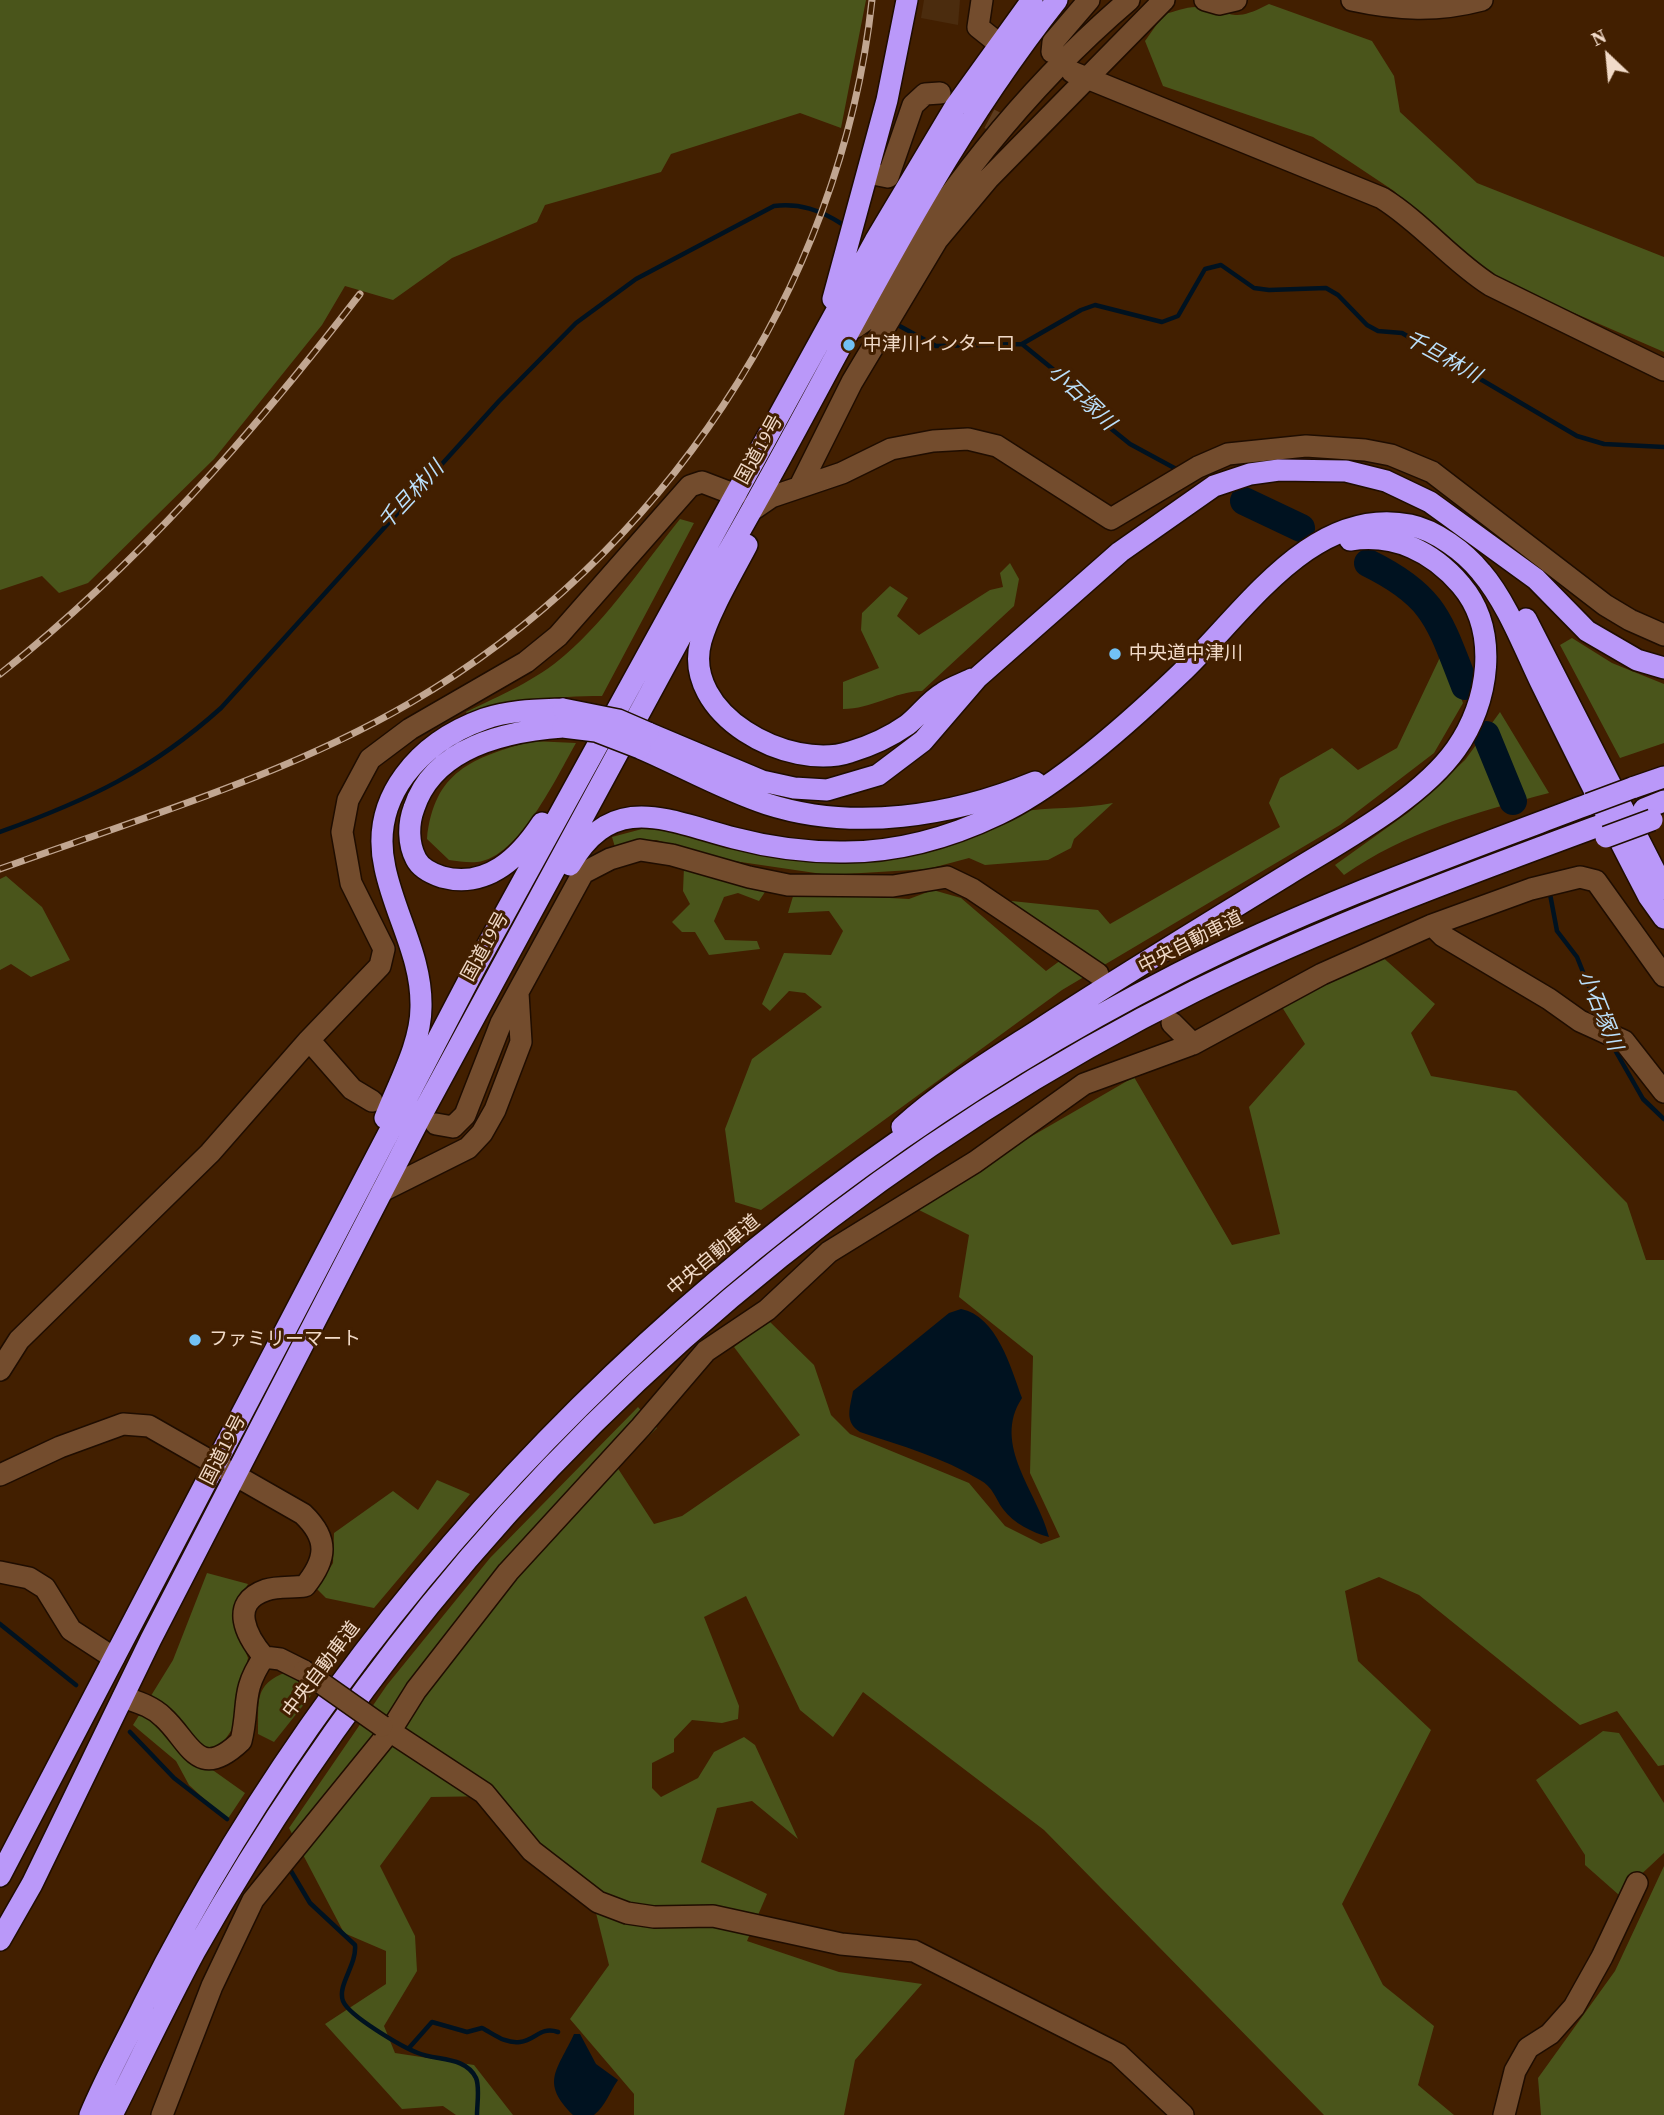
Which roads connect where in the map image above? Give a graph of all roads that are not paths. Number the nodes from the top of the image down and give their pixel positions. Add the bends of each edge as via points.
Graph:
1 (907, 0) edge
2 (982, 0) edge
3 (1032, 0) edge
4 (1057, 0) edge
5 (1089, 0) edge
6 (1129, 0) edge
7 (1164, 0) edge
8 (1205, 0) edge
9 (1236, 0) edge
10 (1352, 0) edge
11 (1482, 0) edge
12 (998, 43) junction
13 (1052, 52) dead end
14 (1078, 76) junction
15 (940, 93) dead end
16 (878, 175) junction
17 (909, 182) junction
18 (852, 330) junction
19 (822, 341) junction
20 (1664, 370) edge
21 (800, 486) junction
22 (736, 495) junction
23 (763, 502) junction
24 (1458, 524) junction
25 (699, 564) junction
26 (1292, 564) junction
27 (1664, 635) edge
28 (1664, 668) edge
29 (978, 677) junction
30 (563, 718) junction
31 (644, 740) junction
32 (1066, 770) junction
33 (1664, 777) edge
34 (1656, 812) edge
35 (1664, 889) edge
36 (1664, 918) edge
37 (1432, 925) junction
38 (1098, 974) dead end
39 (1664, 976) edge
40 (518, 991) junction
41 (1172, 1023) dead end
42 (309, 1040) junction
43 (1193, 1044) junction
44 (1664, 1092) edge
45 (372, 1101) dead end
46 (429, 1120) junction
47 (844, 1181) junction
48 (382, 1191) junction
49 (313, 1283) junction
50 (0, 1370) edge
51 (215, 1465) junction
52 (0, 1475) edge
53 (237, 1476) junction
54 (0, 1572) edge
55 (264, 1657) junction
56 (114, 1658) junction
57 (123, 1697) junction
58 (386, 1728) junction
59 (0, 1876) edge
60 (1637, 1883) dead end
61 (0, 1940) edge
62 (90, 2115) edge
63 (112, 2115) edge
64 (162, 2115) edge
65 (1183, 2115) edge
66 (1504, 2115) edge

1 - 16 highway
2 - 12 street via 978,27
3 - 12 highway, 国道19号
4 - 18 highway, 国道19号 via 969,120
5 - 13 street via 1054,42
6 - 18 street via 1026,98 992,138 866,320
7 - 14 street
8 - 9 street via 1219,4
10 - 11 street via 1397,10 1450,9
12 - 17 highway, 国道19号
14 - 20 street via 1382,198 1490,285
14 - 21 street via 1021,136 916,273 839,406
15 - 16 street via 925,94 914,105
16 - 17 street
16 - 19 highway via 824,320
17 - 19 highway, 国道19号
18 - 23 highway, 国道19号 via 789,444 789,465
19 - 22 highway, 国道19号
21 - 23 street
21 - 27 street via 842,473 891,449 968,439 997,446 1111,519 1228,454 1306,446 1365,450 1432,472 1605,605
22 - 25 highway, 国道19号
22 - 42 street via 702,482 690,486 558,636 526,662 410,729 370,760 348,800 343,848 351,883 384,949 384,958
23 - 29 highway via 701,642 701,676 717,708 744,734 813,755 846,754 877,743 908,724 942,693
23 - 46 highway, 国道19号 via 712,579
24 - 28 highway via 1536,579 1587,631 1637,660
24 - 29 highway via 1430,502 1397,486 1346,471 1279,470 1226,482 1185,504 1120,552
24 - 35 highway via 1497,570 1527,621
25 - 30 highway via 656,621 549,813 517,857 495,873 467,880 432,873 417,862 409,822 419,791 436,770 486,740
25 - 49 highway, 国道19号 via 476,966
26 - 32 highway via 1182,672
26 - 36 highway via 1334,534 1383,522 1414,526 1431,534 1454,547 1482,573
26 - 47 highway via 1342,542 1373,537 1424,552 1445,566 1479,615 1486,652 1485,685 1456,750 1377,820 1118,978 930,1102
29 - 31 highway via 923,741 900,760 857,783 827,790 762,781
30 - 31 highway, bridge via 596,731
30 - 49 highway via 525,710 484,719 416,759 394,789 382,827 384,865 417,961 422,1009 383,1123 341,1200
31 - 32 highway via 765,803 846,817 887,818 958,807
32 - 46 highway via 1003,813 930,842 892,849 793,849 648,815 614,820 594,832 578,852
33 - 47 highway, 中央自動車道, bridge via 1333,903 1175,975 1016,1066
34 - 63 highway via 1453,879 1330,928 1191,993 991,1107 821,1225 762,1272 565,1454 429,1606 291,1796 216,1917
37 - 39 street via 1531,889 1589,877
37 - 43 street via 1322,974
37 - 44 street via 1443,936 1624,1041
38 - 40 street via 947,877 893,886 788,885 640,850 583,873
40 - 46 street via 465,1115 453,1127
40 - 48 street via 520,1042 482,1133 468,1148
41 - 43 street
42 - 45 street via 352,1089
42 - 50 street via 210,1153 19,1340
43 - 58 street via 1084,1084 975,1162 829,1251 767,1310 706,1351 508,1572
46 - 48 highway, 国道19号
47 - 62 highway, 中央自動車道 via 634,1353 504,1483 399,1606 307,1726 222,1858
48 - 53 highway, 国道19号
49 - 51 highway, 国道19号
51 - 52 street via 149,1426 123,1424
51 - 53 street
51 - 56 highway, 国道19号
53 - 55 street via 303,1514 316,1526 324,1549 318,1571 305,1586 264,1591 246,1607 244,1627
53 - 57 highway, 国道19号
54 - 56 street via 29,1578 45,1588 71,1630
55 - 57 street via 245,1696 241,1741 228,1752 208,1758 191,1753 158,1712
55 - 58 street, bridge via 304,1671
56 - 59 highway, 国道19号
57 - 61 highway, 国道19号
58 - 64 street via 253,1900
58 - 65 street via 484,1793 532,1852 598,1902 654,1917 713,1916 841,1944 914,1951 1118,2054
60 - 66 street via 1574,2007 1550,2034 1528,2048 1515,2071

